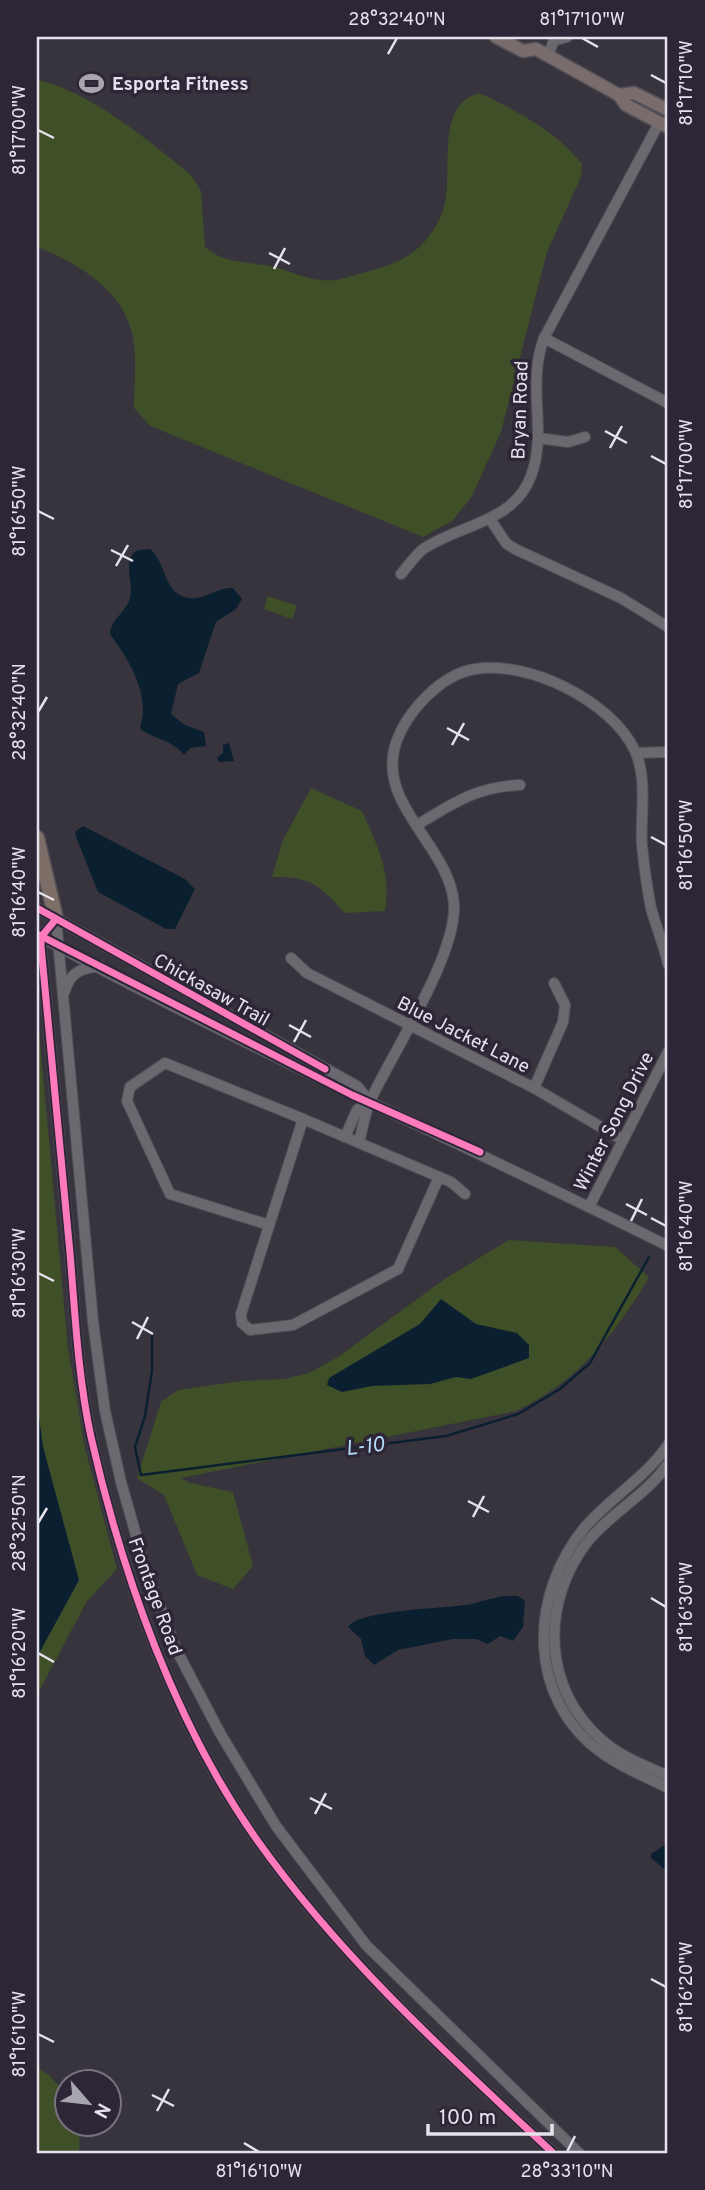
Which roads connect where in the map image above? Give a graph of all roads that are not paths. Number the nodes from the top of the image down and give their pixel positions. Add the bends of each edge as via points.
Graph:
1 (496, 37) edge
2 (567, 37) edge
3 (555, 38) edge
4 (538, 47) edge
5 (620, 95) junction
6 (668, 110) edge
7 (665, 123) edge
8 (544, 338) junction
9 (668, 403) edge
10 (585, 437) dead end
11 (538, 438) junction
12 (490, 519) junction
13 (401, 574) dead end
14 (668, 627) edge
15 (668, 752) edge
16 (636, 753) junction
17 (520, 785) dead end
18 (417, 825) junction
19 (37, 838) edge
20 (37, 908) edge
21 (56, 919) junction
22 (39, 935) edge
23 (57, 944) junction
24 (667, 948) edge
25 (290, 958) dead end
26 (668, 964) edge
27 (100, 967) junction
28 (554, 983) dead end
29 (64, 995) junction
30 (408, 1026) junction
31 (668, 1052) edge
32 (534, 1088) junction
33 (370, 1101) junction
34 (303, 1119) junction
35 (345, 1137) junction
36 (622, 1140) junction
37 (359, 1142) junction
38 (439, 1177) junction
39 (465, 1194) dead end
40 (589, 1207) junction
41 (269, 1225) junction
42 (668, 1246) edge
43 (668, 1445) edge
44 (668, 1464) edge
45 (668, 1776) edge
46 (668, 1788) edge
47 (553, 2153) edge
48 (579, 2153) edge

1 - 4 main road via 523,51
2 - 3 street
3 - 4 street
4 - 5 main road
5 - 6 main road via 634,93
5 - 7 main road via 635,110
7 - 8 street, Bryan Road
8 - 9 street
8 - 11 street, Bryan Road via 534,372
10 - 11 street via 568,442
11 - 12 street, Bryan Road via 530,480 511,505
12 - 13 street, Bryan Road via 430,545
12 - 14 street via 515,549 621,598
15 - 16 street
16 - 18 street via 606,712 546,679 494,666 464,670 412,712 395,746 393,783
16 - 24 street via 651,909
17 - 18 street via 492,786 467,794
18 - 30 street via 451,881 453,933
19 - 21 highway
20 - 21 street, Chickasaw Trail
21 - 22 street
21 - 23 street, Frontage Road
21 - 33 street, Chickasaw Trail via 357,1086
22 - 23 street, Chickasaw Trail
22 - 47 street, Frontage Road via 90,1434 123,1553 174,1691 256,1838 331,1934 421,2030
23 - 27 street, Chickasaw Trail
23 - 29 street, Frontage Road
24 - 26 street
25 - 30 street, Blue Jacket Lane via 307,972
27 - 29 street via 78,971 67,982
27 - 33 street, Chickasaw Trail
28 - 32 street via 565,1005 563,1022
29 - 48 street, Frontage Road via 105,1411 147,1574 177,1650 276,1826 366,1945
30 - 32 street, Blue Jacket Lane
30 - 33 street
31 - 36 street, Winter Song Drive
32 - 36 street, Blue Jacket Lane
33 - 35 street via 358,1110
33 - 37 street
33 - 40 street, Chickasaw Trail
34 - 35 street
34 - 41 street
34 - 41 street via 165,1063 128,1090 129,1106 170,1194
35 - 37 street
36 - 40 street, Winter Song Drive
37 - 38 street
38 - 39 street
38 - 41 street via 398,1269 293,1325 254,1331 244,1325 242,1314
40 - 42 street, Chickasaw Trail
43 - 46 street via 573,1544 553,1580 543,1622 550,1678 575,1725 603,1754
44 - 45 street via 644,1493 584,1547 563,1583 553,1625 571,1705 584,1723 610,1747

